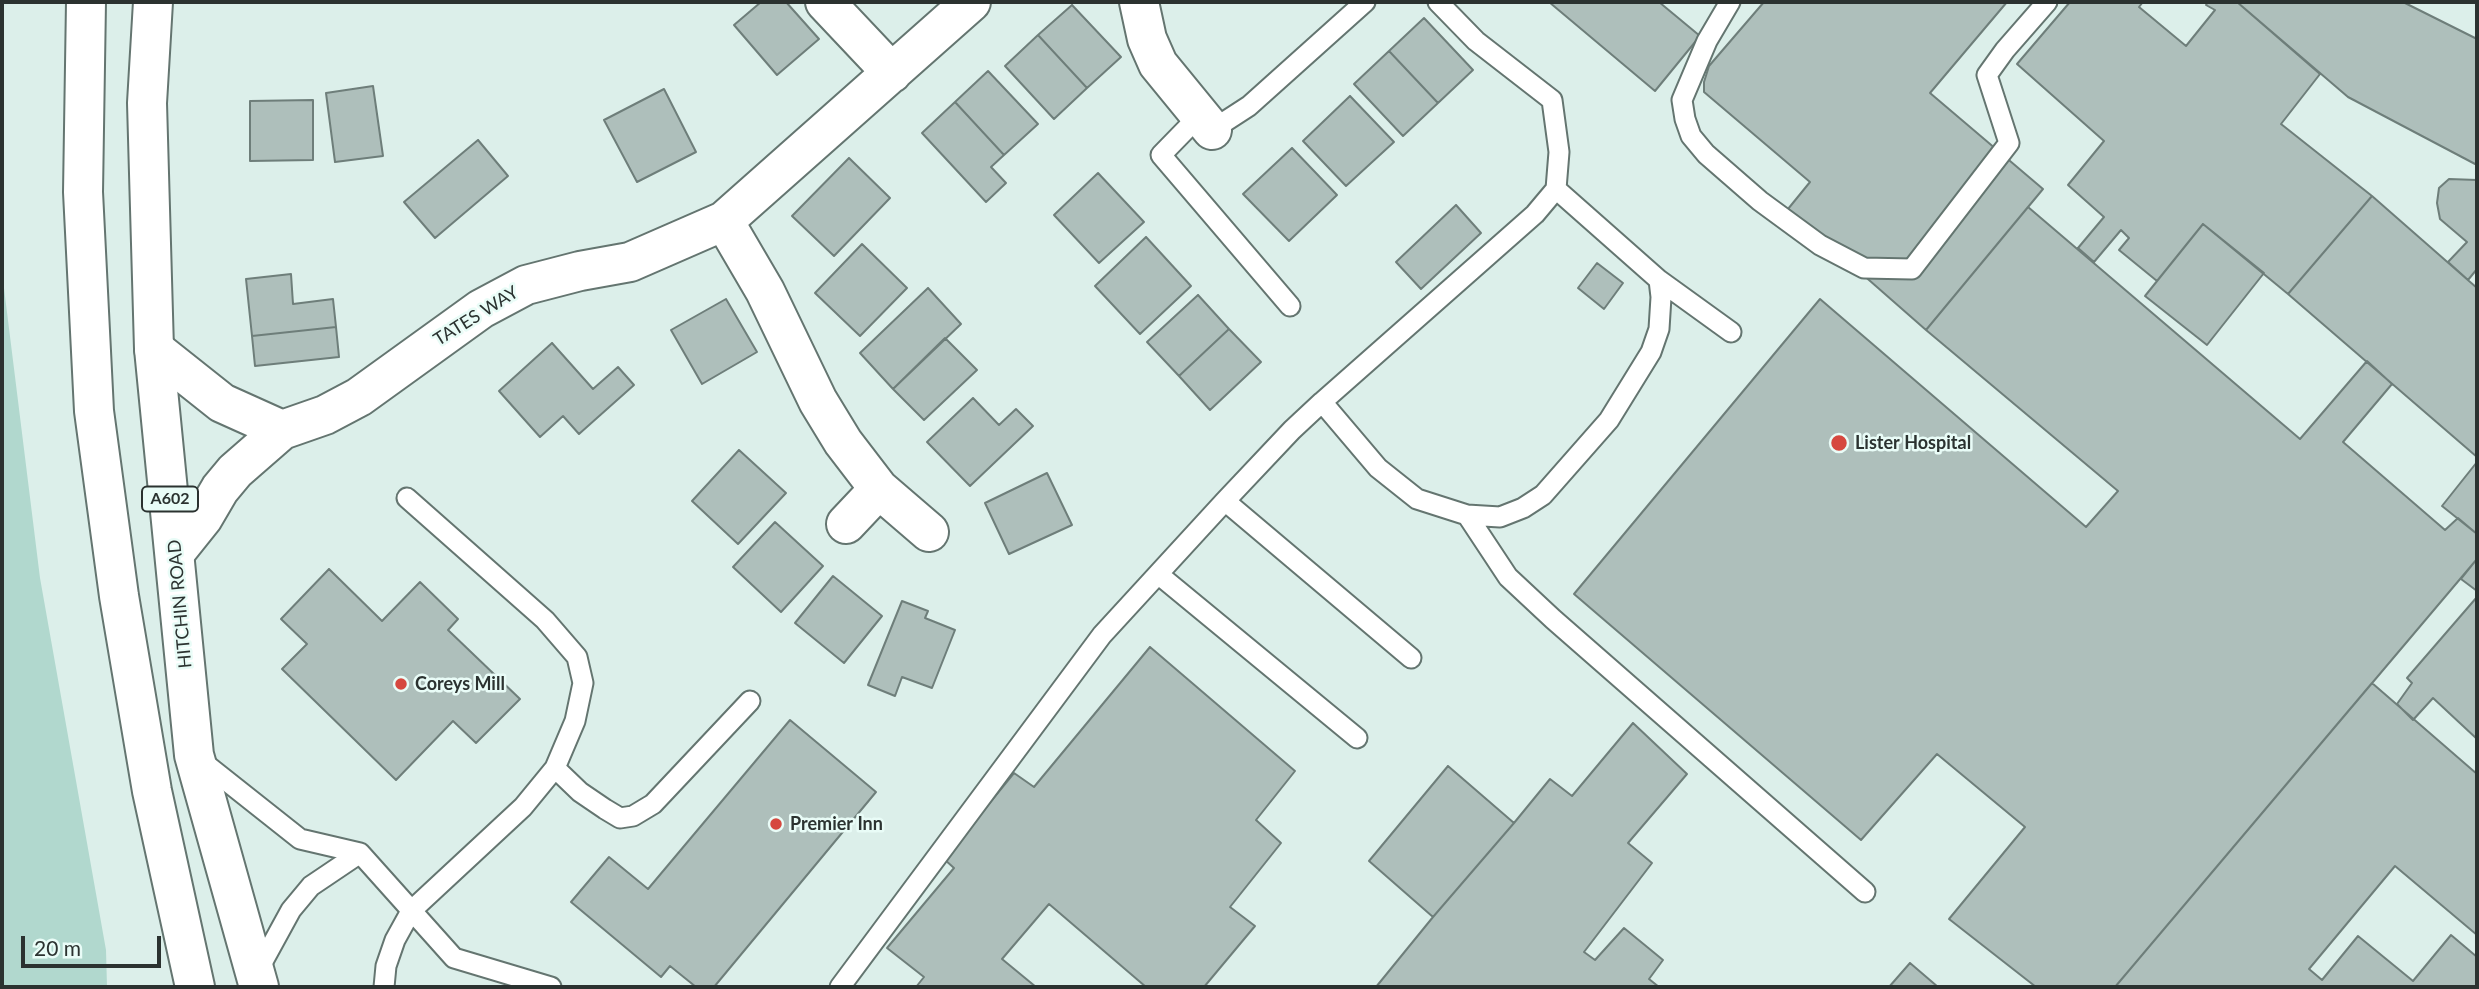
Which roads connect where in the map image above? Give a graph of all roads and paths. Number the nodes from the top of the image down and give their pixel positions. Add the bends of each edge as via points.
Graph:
1 (86, 2) edge
2 (153, 2) edge
3 (825, 2) edge
4 (971, 2) edge
5 (1139, 2) edge
6 (1365, 2) edge
7 (1438, 2) edge
8 (1730, 2) edge
9 (2047, 2) edge
10 (892, 73) junction
11 (1206, 122) junction
12 (1556, 189) junction
13 (724, 221) junction
14 (1659, 280) junction
15 (1290, 306) dead end
16 (1731, 332) dead end
17 (155, 349) junction
18 (1322, 402) junction
19 (282, 430) junction
20 (879, 489) junction
21 (407, 498) dead end
22 (1225, 500) junction
23 (1467, 515) junction
24 (846, 524) dead end
25 (929, 532) dead end
26 (175, 553) junction
27 (1158, 574) junction
28 (1411, 658) dead end
29 (750, 701) dead end
30 (1357, 738) dead end
31 (194, 755) junction
32 (555, 768) junction
33 (360, 853) junction
34 (1865, 892) dead end
35 (411, 911) junction
36 (258, 981) edge
37 (195, 987) edge
38 (384, 987) edge
39 (551, 987) edge
40 (840, 987) edge

1 - 37 main road via 83,192 94,411 150,778
2 - 17 main road, HITCHIN ROAD / A602 via 147,103
3 - 10 main road
4 - 10 main road, TATES WAY
5 - 11 main road via 1158,64
6 - 11 lane via 1249,106
7 - 12 lane via 1476,41 1552,100 1559,152
8 - 9 lane via 1707,41 1682,100 1691,136 1760,201 1820,246 1864,268 1900,269 1912,269 2009,143 1987,75
10 - 13 main road, TATES WAY
11 - 15 lane via 1161,155
12 - 14 lane
12 - 18 lane via 1535,214
13 - 19 main road, TATES WAY via 630,262 526,285 481,309 359,397
13 - 20 main road via 765,291 818,401
14 - 16 lane
14 - 23 lane via 1659,329 1651,352 1609,420 1543,495 1500,517
17 - 19 main road via 222,403
17 - 26 main road, HITCHIN ROAD / A602
18 - 22 lane
18 - 23 lane via 1378,468 1417,499
19 - 26 main road, TATES WAY via 235,471
20 - 24 main road
20 - 25 main road
21 - 32 lane via 545,620 576,657 583,683 575,721
22 - 27 lane
22 - 28 lane
23 - 34 lane via 1508,577
26 - 31 main road, HITCHIN ROAD / A602
27 - 30 lane
27 - 40 lane via 1102,635
29 - 32 lane via 653,804 633,816 620,818 605,809
31 - 33 lane via 300,839
31 - 36 main road, HITCHIN ROAD / A602
32 - 35 lane via 523,807
33 - 35 lane
33 - 36 lane via 311,886 291,910
35 - 38 lane via 386,966
35 - 39 lane via 454,958

